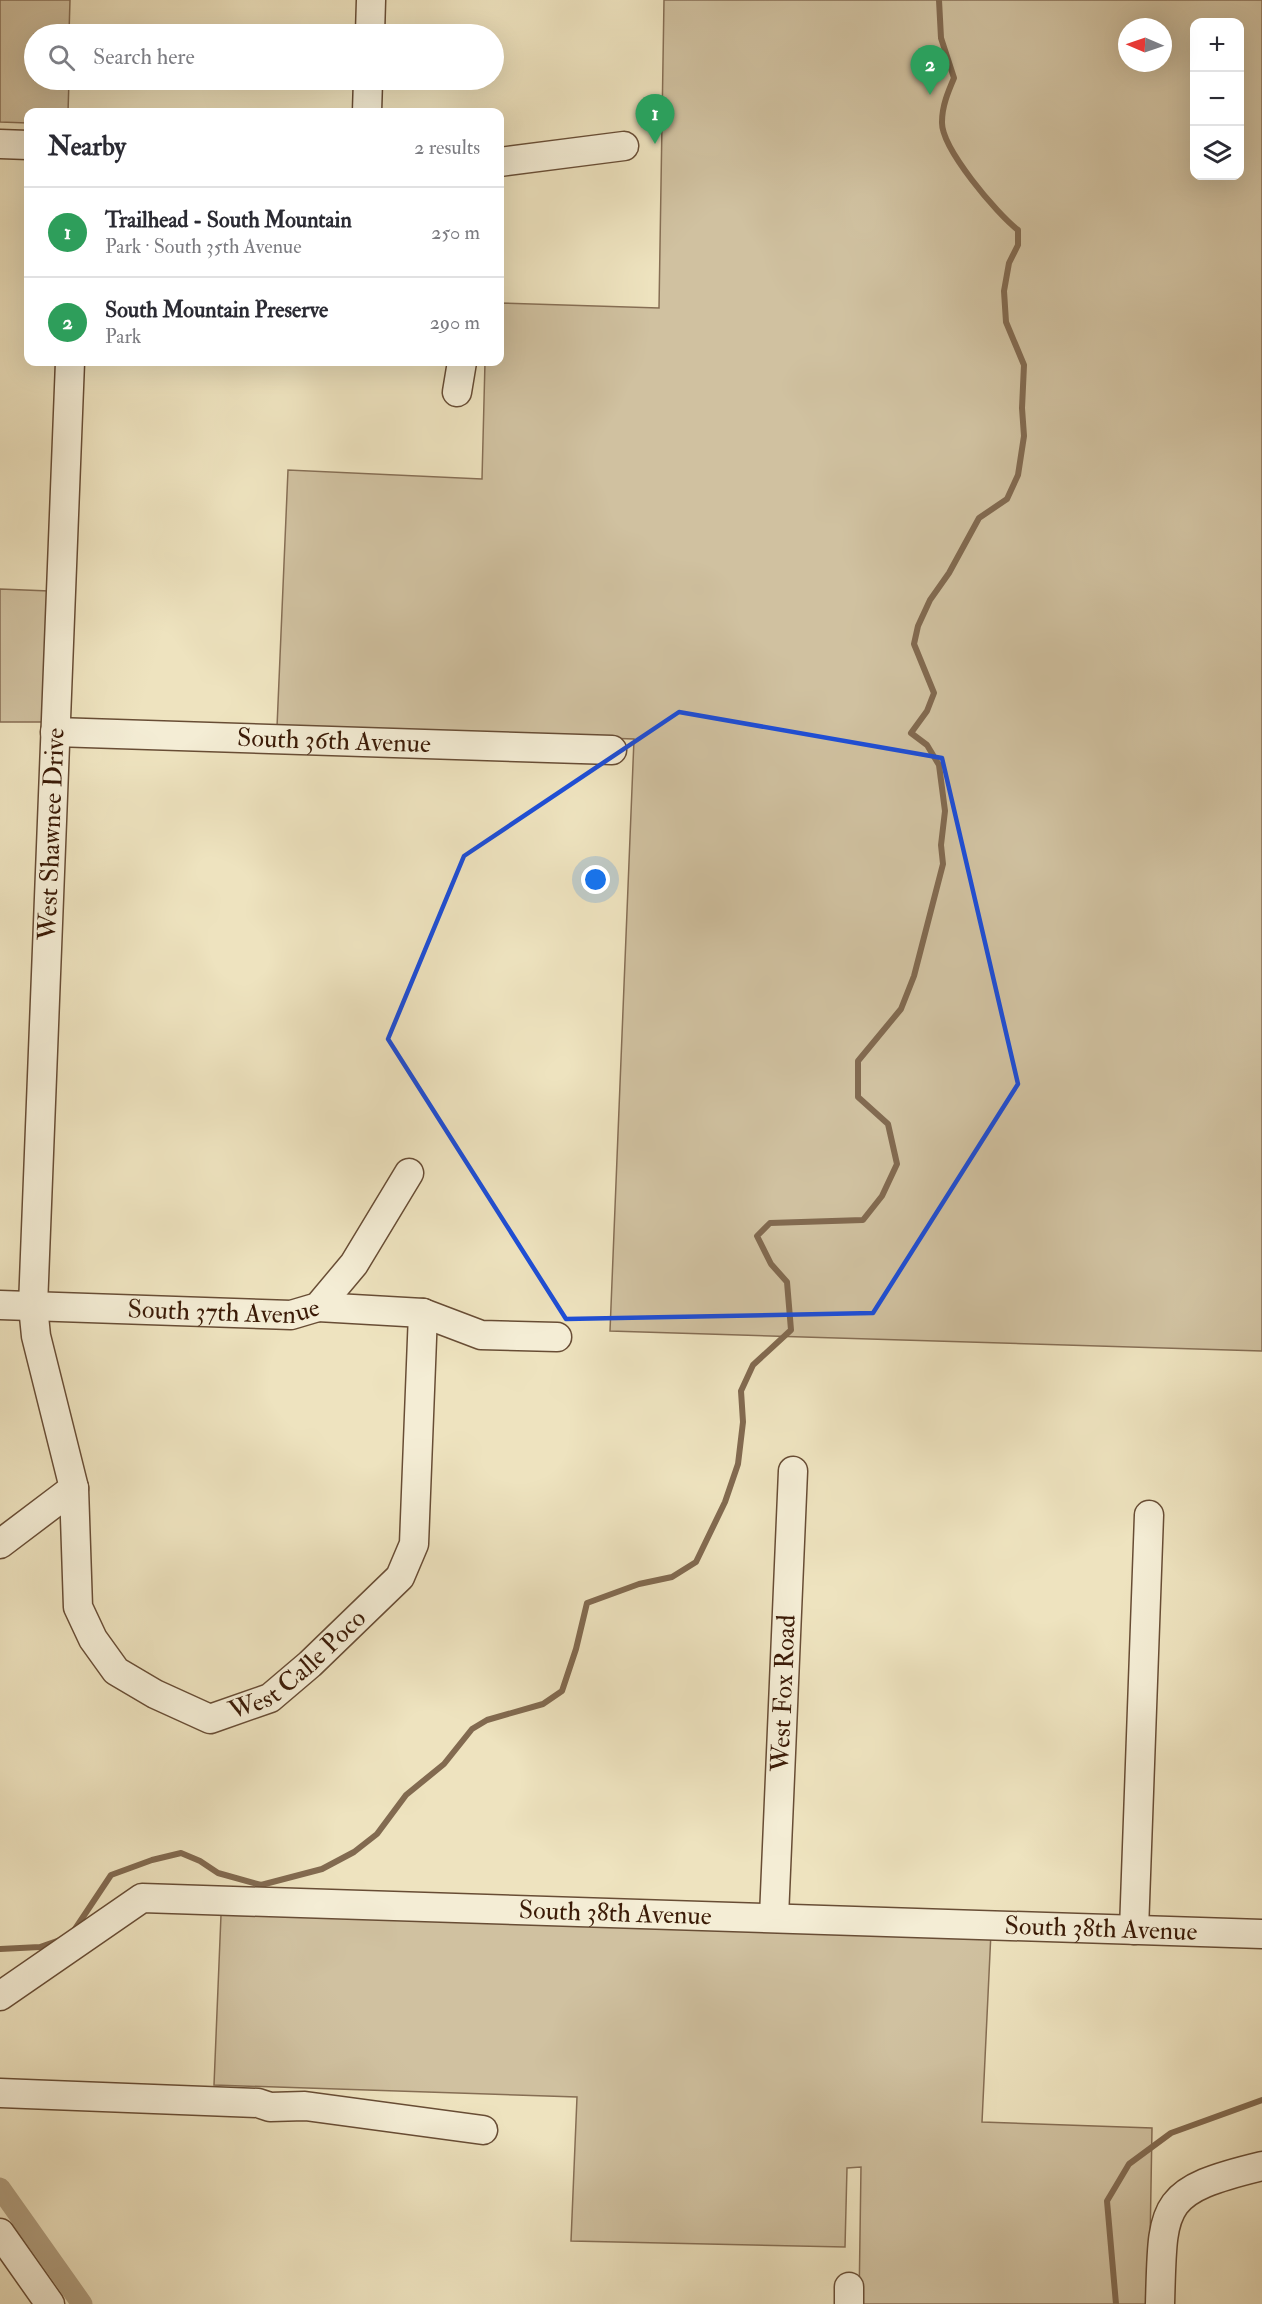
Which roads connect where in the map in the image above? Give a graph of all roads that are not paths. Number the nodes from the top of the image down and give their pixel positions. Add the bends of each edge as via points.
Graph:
1 (371, 0) edge
2 (370, 24) edge
3 (368, 90) edge
4 (367, 108) edge
5 (0, 144) edge
6 (24, 145) edge
7 (624, 146) dead end
8 (504, 161) edge
9 (70, 366) edge
10 (461, 366) edge
11 (457, 392) dead end
12 (55, 732) junction
13 (612, 750) dead end
14 (409, 1173) dead end
15 (0, 1305) edge
16 (33, 1306) junction
17 (318, 1307) junction
18 (423, 1313) junction
19 (557, 1337) dead end
20 (793, 1471) dead end
21 (74, 1488) junction
22 (1149, 1515) dead end
23 (0, 1544) edge
24 (774, 1917) junction
25 (1134, 1930) junction
26 (1262, 1934) edge
27 (0, 1996) edge
28 (0, 2093) edge
29 (483, 2130) dead end
30 (1262, 2166) edge
31 (5, 2249) edge
32 (50, 2304) edge
33 (1160, 2304) edge

1 - 2 street
3 - 4 street
5 - 6 street
7 - 8 street
9 - 12 street, West Shawnee Drive
10 - 11 street
12 - 13 street, South 36th Avenue
12 - 16 street, West Shawnee Drive
14 - 17 street, South 37th Avenue via 354,1264
15 - 16 street, South 37th Avenue
16 - 17 street, South 37th Avenue via 291,1315
16 - 21 street, West Shawnee Drive via 36,1336
17 - 18 street
18 - 19 street via 481,1335
18 - 21 street, West Calle Poco via 414,1544 400,1577 270,1698 210,1719 116,1671 93,1639 78,1607
20 - 24 street, West Fox Road
21 - 23 street
22 - 25 street
24 - 25 street, South 38th Avenue
24 - 27 street, South 38th Avenue via 142,1898
25 - 26 street, South 38th Avenue
28 - 29 street via 305,2106
30 - 33 street via 1214,2179 1190,2189 1177,2200 1163,2229
31 - 32 street

